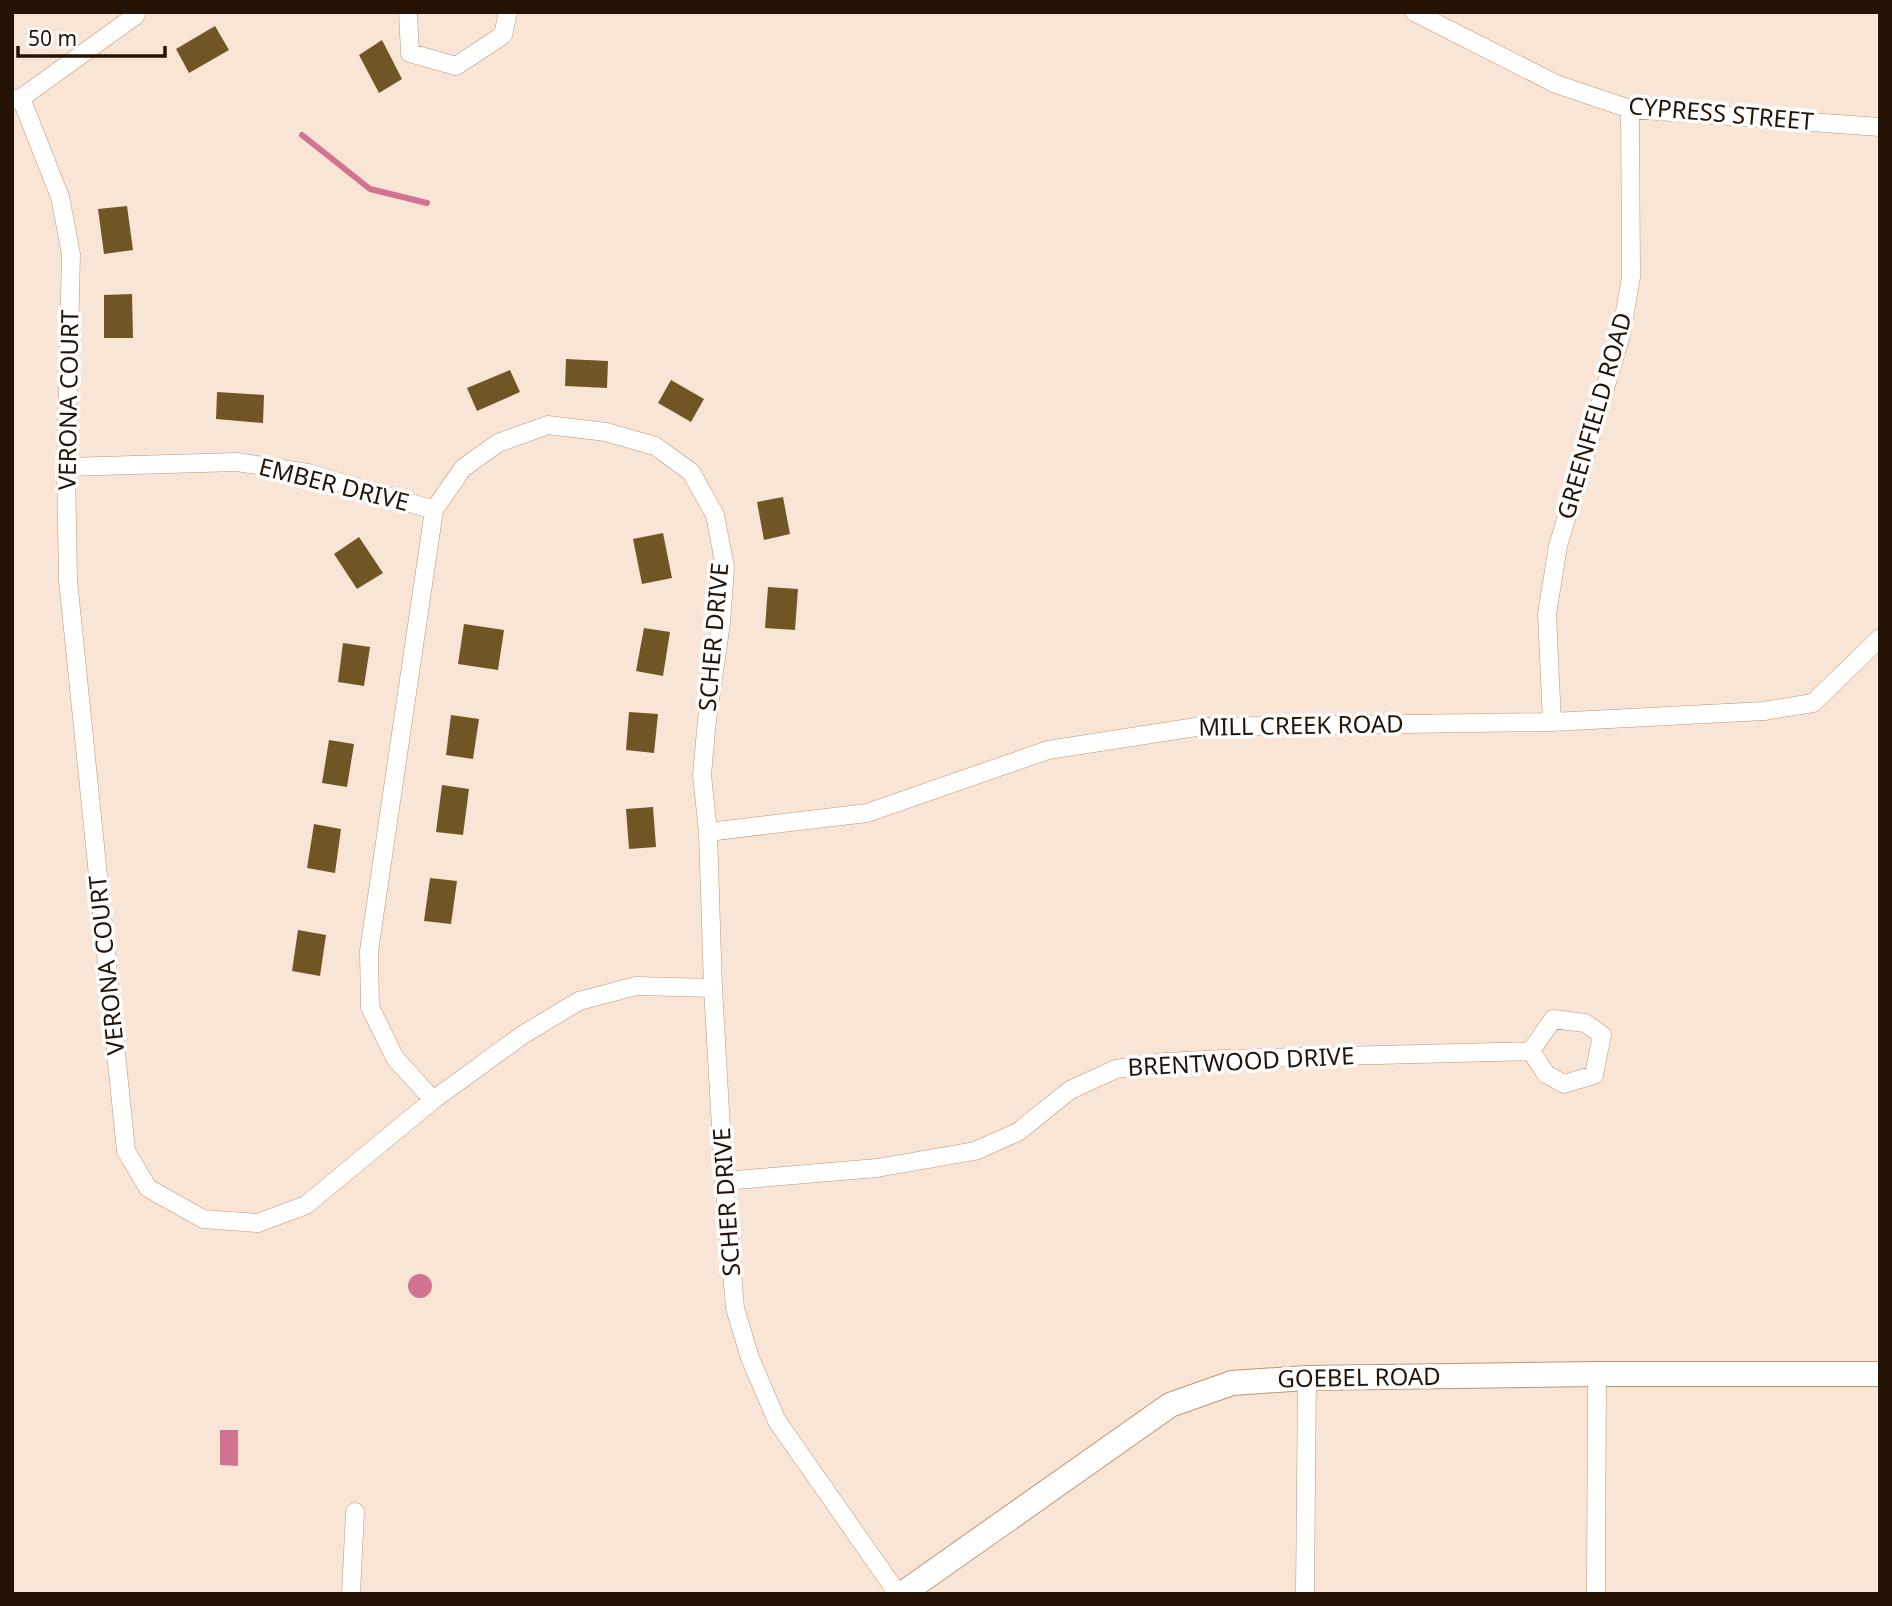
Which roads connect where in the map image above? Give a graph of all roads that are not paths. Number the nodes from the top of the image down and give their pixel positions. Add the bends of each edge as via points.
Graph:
1 (408, 12) edge
2 (508, 12) edge
3 (1414, 12) edge
4 (136, 14) edge
5 (17, 99) edge
6 (1630, 109) junction
7 (1880, 127) edge
8 (66, 467) junction
9 (434, 510) junction
10 (1880, 638) edge
11 (1552, 722) junction
12 (708, 832) junction
13 (713, 988) junction
14 (1531, 1051) dead end
15 (433, 1100) junction
16 (724, 1181) junction
17 (1597, 1374) junction
18 (1880, 1374) edge
19 (1307, 1378) junction
20 (355, 1512) dead end
21 (351, 1594) edge
22 (900, 1594) edge
23 (1305, 1594) edge
24 (1596, 1594) edge

1 - 2 street via 410,53 456,66 503,35
3 - 6 street, CYPRESS STREET via 1556,84
4 - 5 street
5 - 8 street, VERONA COURT via 60,197 71,254
6 - 7 street, CYPRESS STREET
6 - 11 street, GREENFIELD ROAD via 1631,277 1621,335 1558,546 1547,614
8 - 9 street, EMBER DRIVE via 237,462 308,473
8 - 15 street, VERONA COURT via 68,580 126,1151 148,1188 203,1219 258,1223 306,1205
9 - 12 street, SCHER DRIVE via 463,468 498,443 548,425 606,432 654,446 691,472 715,515 725,567 702,775
9 - 15 street, SCHER DRIVE via 369,951 370,1007 396,1058
10 - 11 street, MILL CREEK ROAD via 1813,703
11 - 12 street, MILL CREEK ROAD via 1196,727 1048,750 867,813
12 - 13 street, SCHER DRIVE
13 - 15 street, VERONA COURT via 636,986 579,1001 524,1034
13 - 16 street, SCHER DRIVE
14 - 16 street, BRENTWOOD DRIVE via 1214,1059 1116,1069 1070,1090 1018,1132 975,1151 877,1168
16 - 22 street, SCHER DRIVE via 735,1308 750,1358 777,1420
17 - 18 street, GOEBEL ROAD
17 - 19 street, GOEBEL ROAD
17 - 24 street
19 - 22 street, GOEBEL ROAD via 1232,1383 1170,1405
19 - 23 street
20 - 21 street

